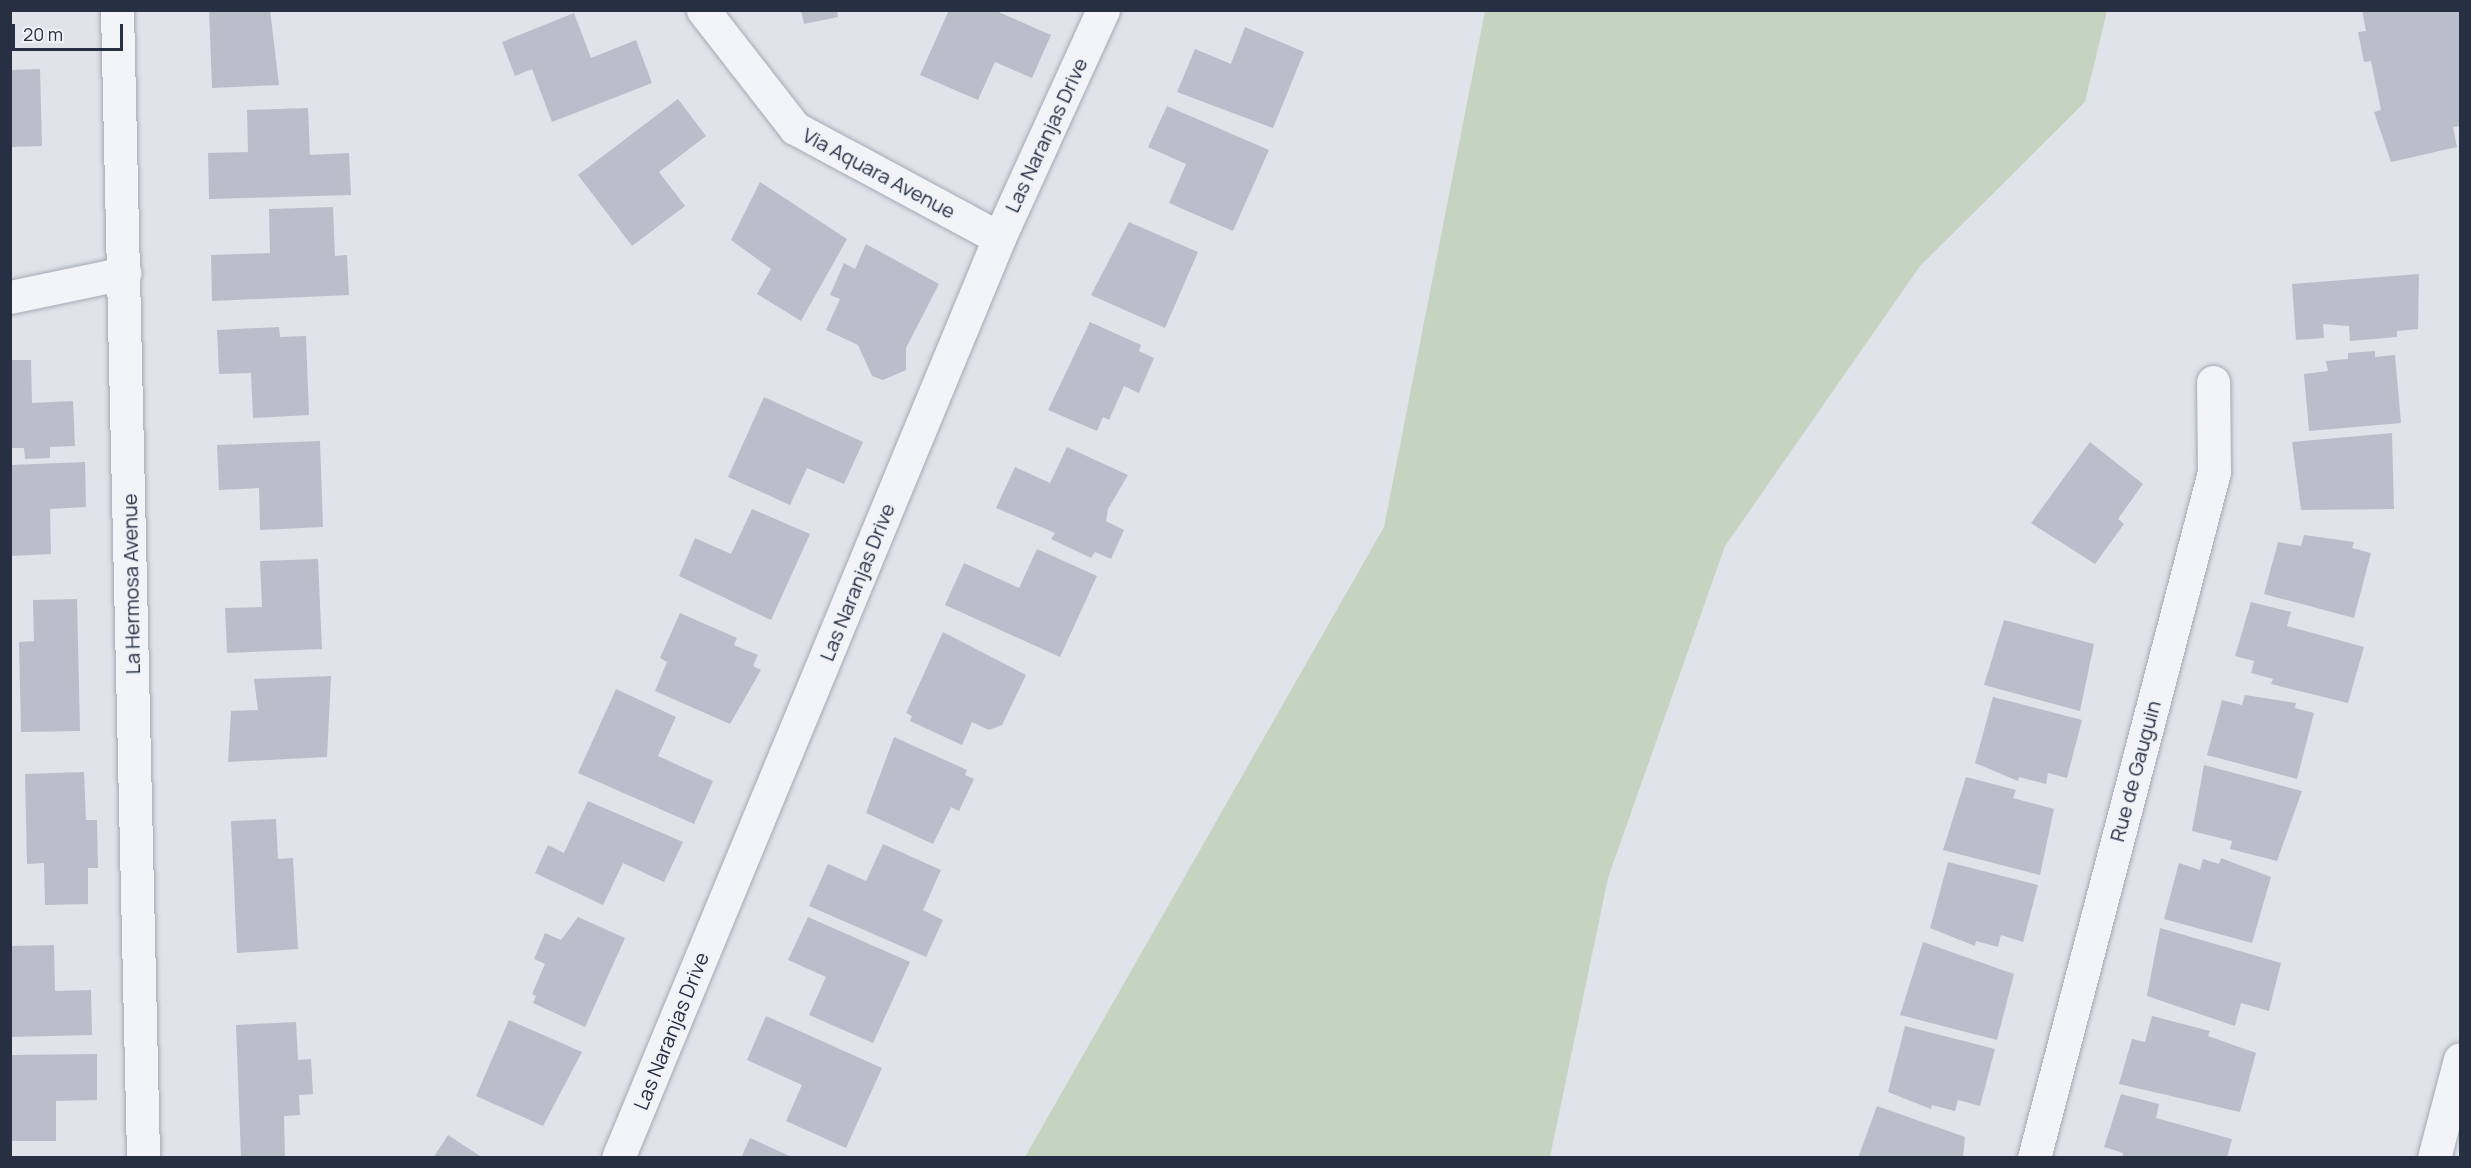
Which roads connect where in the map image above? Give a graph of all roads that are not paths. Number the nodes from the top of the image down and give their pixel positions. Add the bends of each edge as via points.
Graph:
1 (117, 10) edge
2 (703, 10) edge
3 (1103, 10) edge
4 (999, 238) junction
5 (125, 273) junction
6 (10, 297) edge
7 (2213, 382) dead end
8 (2460, 1059) edge
9 (143, 1158) edge
10 (618, 1158) edge
11 (2034, 1158) edge
12 (2434, 1158) edge

1 - 5 street, La Hermosa Avenue
2 - 4 street, Via Aquara Avenue via 795,128
3 - 4 street, Las Naranjas Drive
4 - 10 street, Las Naranjas Drive
5 - 6 street
5 - 9 street, La Hermosa Avenue
7 - 11 street, Rue de Gauguin via 2214,472
8 - 12 street

